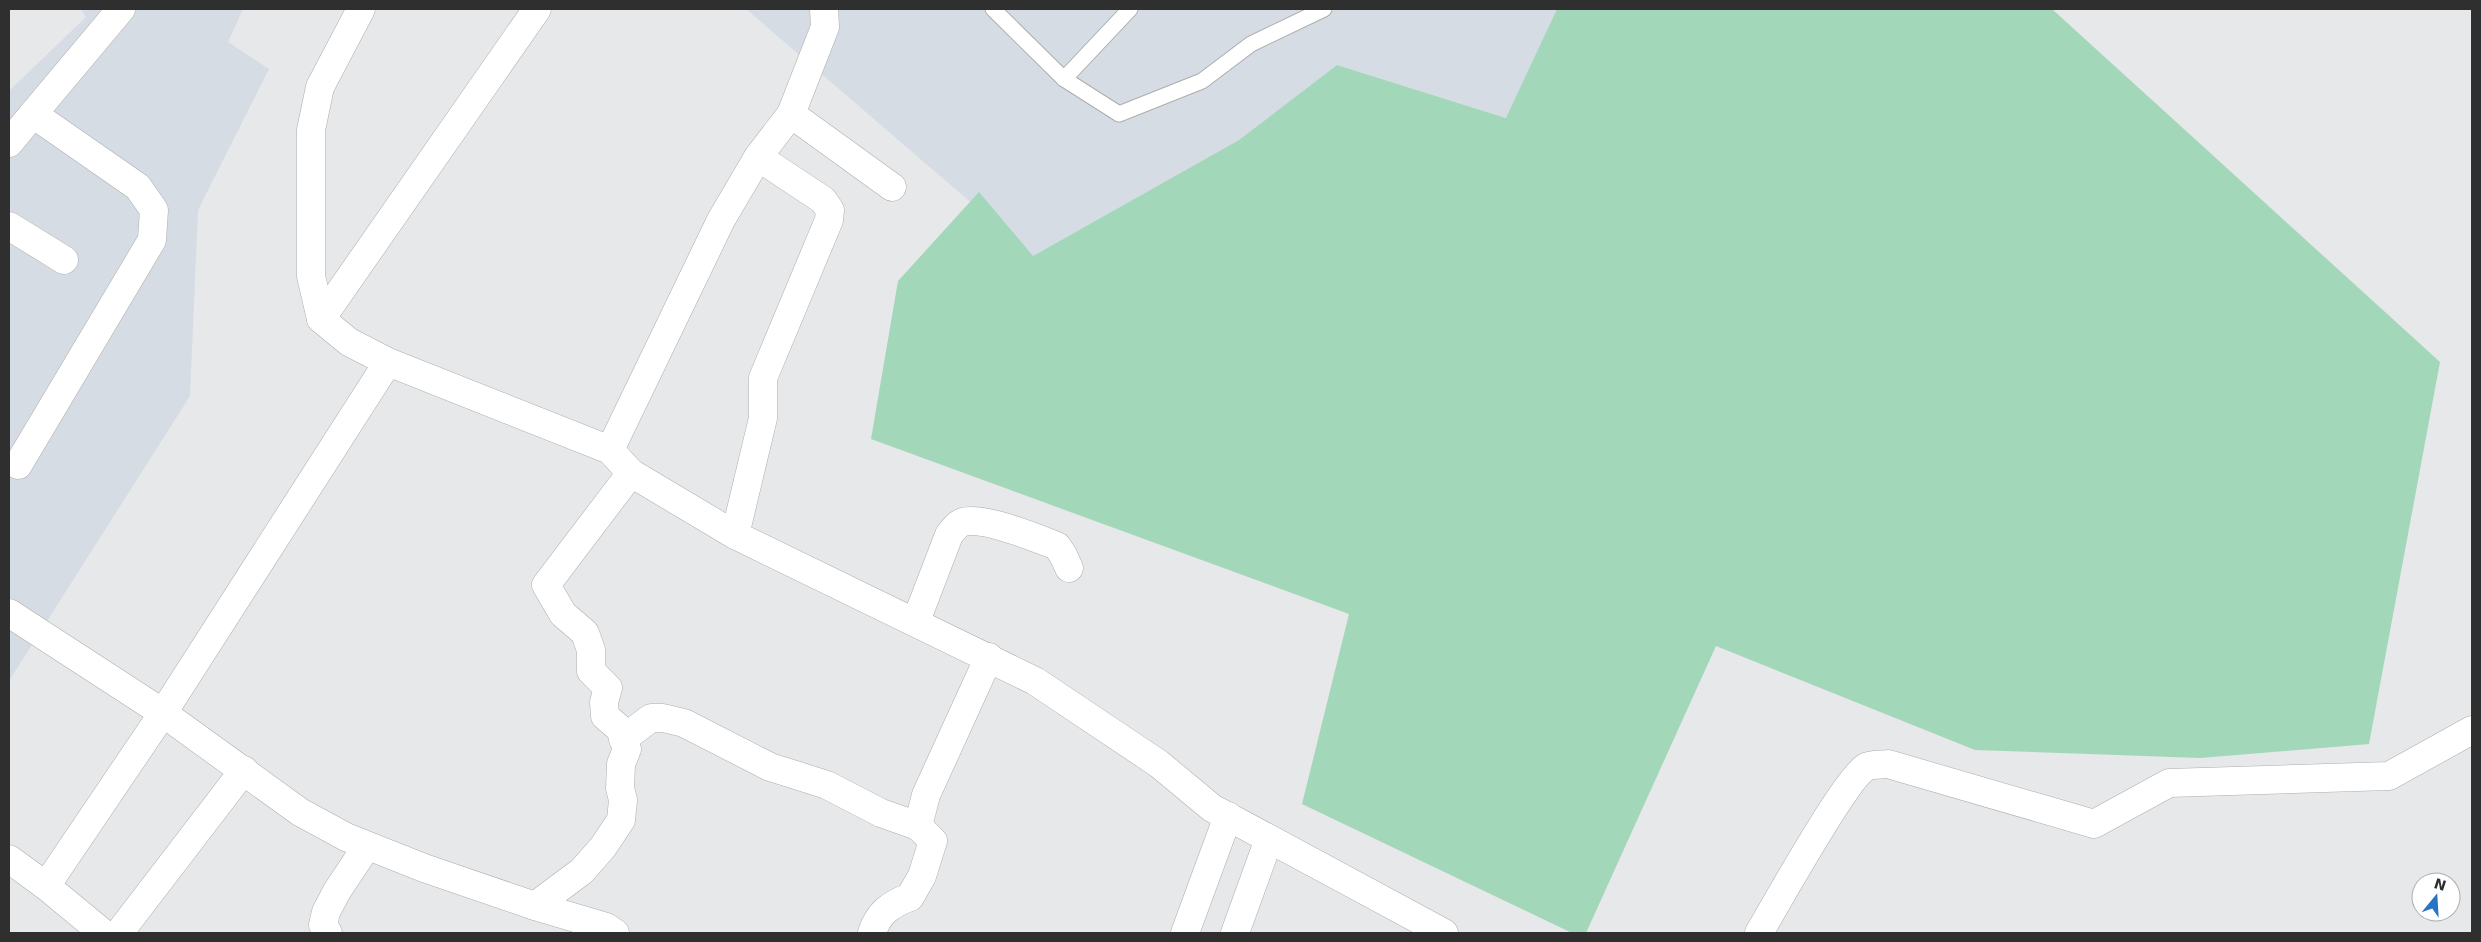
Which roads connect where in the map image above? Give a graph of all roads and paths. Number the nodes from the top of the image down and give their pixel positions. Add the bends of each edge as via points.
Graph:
1 (121, 9) edge
2 (361, 9) edge
3 (538, 9) edge
4 (824, 9) edge
5 (994, 9) edge
6 (1130, 9) edge
7 (1324, 9) edge
8 (1064, 79) junction
9 (33, 114) junction
10 (791, 114) junction
11 (9, 143) edge
12 (758, 156) junction
13 (892, 187) dead end
14 (9, 226) edge
15 (64, 260) dead end
16 (321, 319) junction
17 (388, 362) junction
18 (610, 450) junction
19 (18, 464) dead end
20 (631, 473) junction
21 (735, 535) junction
22 (1069, 568) dead end
23 (9, 613) edge
24 (916, 621) junction
25 (989, 657) junction
26 (163, 712) junction
27 (2472, 730) edge
28 (623, 739) junction
29 (244, 770) junction
30 (1228, 816) junction
31 (918, 826) junction
32 (1269, 839) junction
33 (367, 846) junction
34 (9, 859) edge
35 (46, 886) junction
36 (535, 906) junction
37 (103, 933) edge
38 (118, 933) edge
39 (328, 933) edge
40 (615, 933) edge
41 (872, 933) edge
42 (1185, 933) edge
43 (1235, 933) edge
44 (1444, 933) edge
45 (1759, 933) edge

1 - 9 street
2 - 16 street via 320,86 311,130 311,276
3 - 16 street
4 - 10 street via 825,27
5 - 8 lane
6 - 8 lane
7 - 8 lane via 1251,44 1202,82 1119,114
9 - 11 street
9 - 19 street via 138,187 154,210 152,240
10 - 12 street
10 - 13 street
12 - 18 street via 720,220
12 - 21 street via 823,200 830,210 829,220 762,378 763,418
14 - 15 street
16 - 17 street via 349,342
17 - 18 street
17 - 26 street
18 - 20 street
20 - 21 street
20 - 28 street via 546,584 563,614 585,633 591,650 591,671 608,688 605,716 620,729
21 - 24 street
22 - 24 street via 1057,546 983,522 964,522 956,526 950,536
23 - 26 street
24 - 25 street
25 - 30 street via 1035,680 1159,764 1212,808
25 - 31 street via 926,795
26 - 29 street
26 - 35 street
27 - 45 street via 2389,776 2169,783 2094,824 1888,764 1865,768 1822,827
28 - 31 street via 651,718 684,723 770,767 827,786
28 - 36 street via 627,749 620,764 620,788 624,800 621,820 582,871
29 - 33 street via 300,812
29 - 38 street
30 - 32 street
30 - 42 street
31 - 41 street via 933,841 922,876 910,897 892,903
32 - 43 street
32 - 44 street
33 - 36 street
33 - 39 street via 326,912 323,925
34 - 35 street
35 - 37 street
36 - 40 street via 606,926

